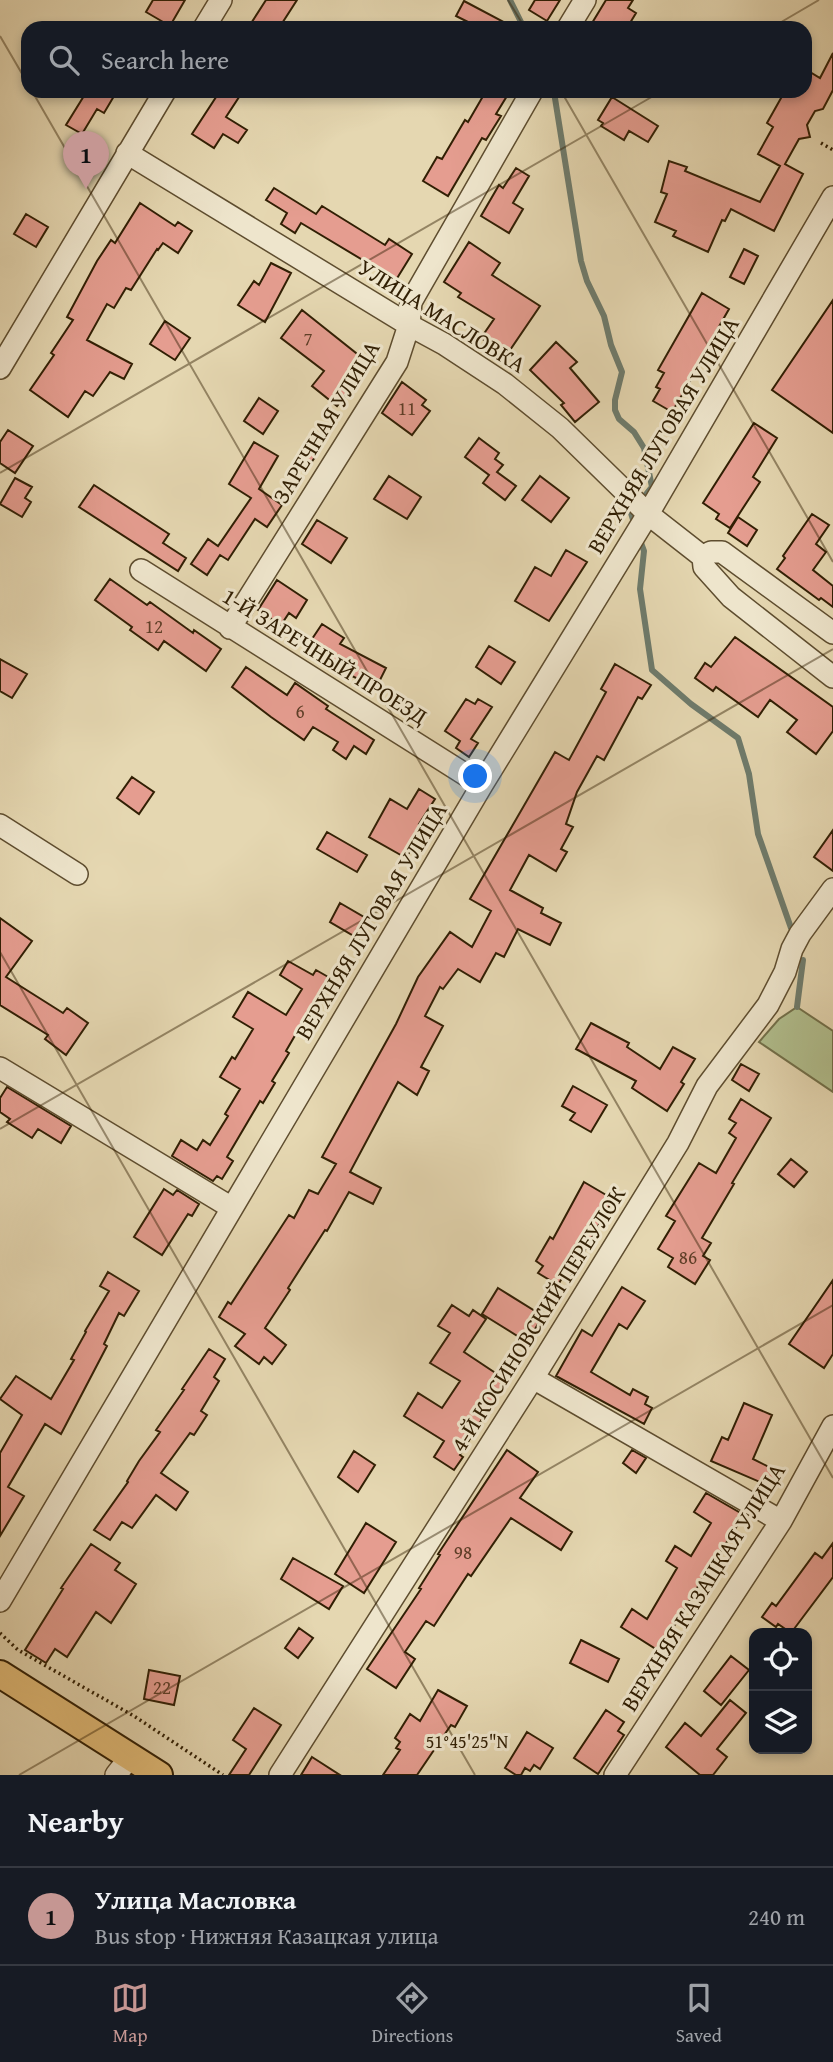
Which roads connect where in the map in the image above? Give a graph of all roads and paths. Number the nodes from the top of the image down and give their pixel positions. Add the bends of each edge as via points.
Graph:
1 (221, 0) edge
2 (584, 0) edge
3 (208, 21) edge
4 (572, 21) edge
5 (161, 98) edge
6 (528, 98) edge
7 (821, 143) dead end
8 (833, 150) edge
9 (127, 153) junction
10 (833, 197) edge
11 (409, 325) junction
12 (0, 368) edge
13 (648, 513) junction
14 (703, 557) junction
15 (141, 570) dead end
16 (230, 628) junction
17 (833, 633) edge
18 (833, 677) edge
19 (482, 785) junction
20 (0, 825) edge
21 (77, 874) dead end
22 (833, 889) edge
23 (0, 1068) edge
24 (232, 1208) junction
25 (533, 1378) junction
26 (833, 1426) edge
27 (827, 1449) edge
28 (780, 1521) junction
29 (0, 1601) edge
30 (0, 1633) edge
31 (0, 1674) edge
32 (123, 1766) edge
33 (159, 1775) edge
34 (223, 1775) edge
35 (280, 1775) edge
36 (615, 1775) edge

1 - 3 street
2 - 4 street
5 - 9 street
6 - 11 street, ЗАРЕЧНАЯ УЛИЦА via 411,302
7 - 8 path
9 - 11 street, УЛИЦА МАСЛОВКА
9 - 12 street
10 - 13 street, ВЕРХНЯЯ ЛУГОВАЯ УЛИЦА
11 - 13 street, УЛИЦА МАСЛОВКА via 505,384 561,428
11 - 16 street, ЗАРЕЧНАЯ УЛИЦА via 397,362
13 - 14 street, УЛИЦА МАСЛОВКА
13 - 19 street, ВЕРХНЯЯ ЛУГОВАЯ УЛИЦА
14 - 17 street via 722,552
14 - 18 street, УЛИЦА МАСЛОВКА via 704,567 731,597
15 - 16 street, 1-Й ЗАРЕЧНЫЙ ПРОЕЗД
16 - 19 street, 1-Й ЗАРЕЧНЫЙ ПРОЕЗД
19 - 24 street, ВЕРХНЯЯ ЛУГОВАЯ УЛИЦА
20 - 21 street
22 - 25 street, 4-Й КОСИНОВСКИЙ ПЕРЕУЛОК via 800,934 768,1004 707,1086 678,1143
23 - 24 street
24 - 29 street, ВЕРХНЯЯ ЛУГОВАЯ УЛИЦА
25 - 28 street
25 - 35 street, 4-Й КОСИНОВСКИЙ ПЕРЕУЛОК
26 - 27 street, ВЕРХНЯЯ КАЗАЦКАЯ УЛИЦА
27 - 28 street, ВЕРХНЯЯ КАЗАЦКАЯ УЛИЦА
28 - 36 street, ВЕРХНЯЯ КАЗАЦКАЯ УЛИЦА
30 - 34 path via 18,1650 134,1716
31 - 32 main road
32 - 33 main road

